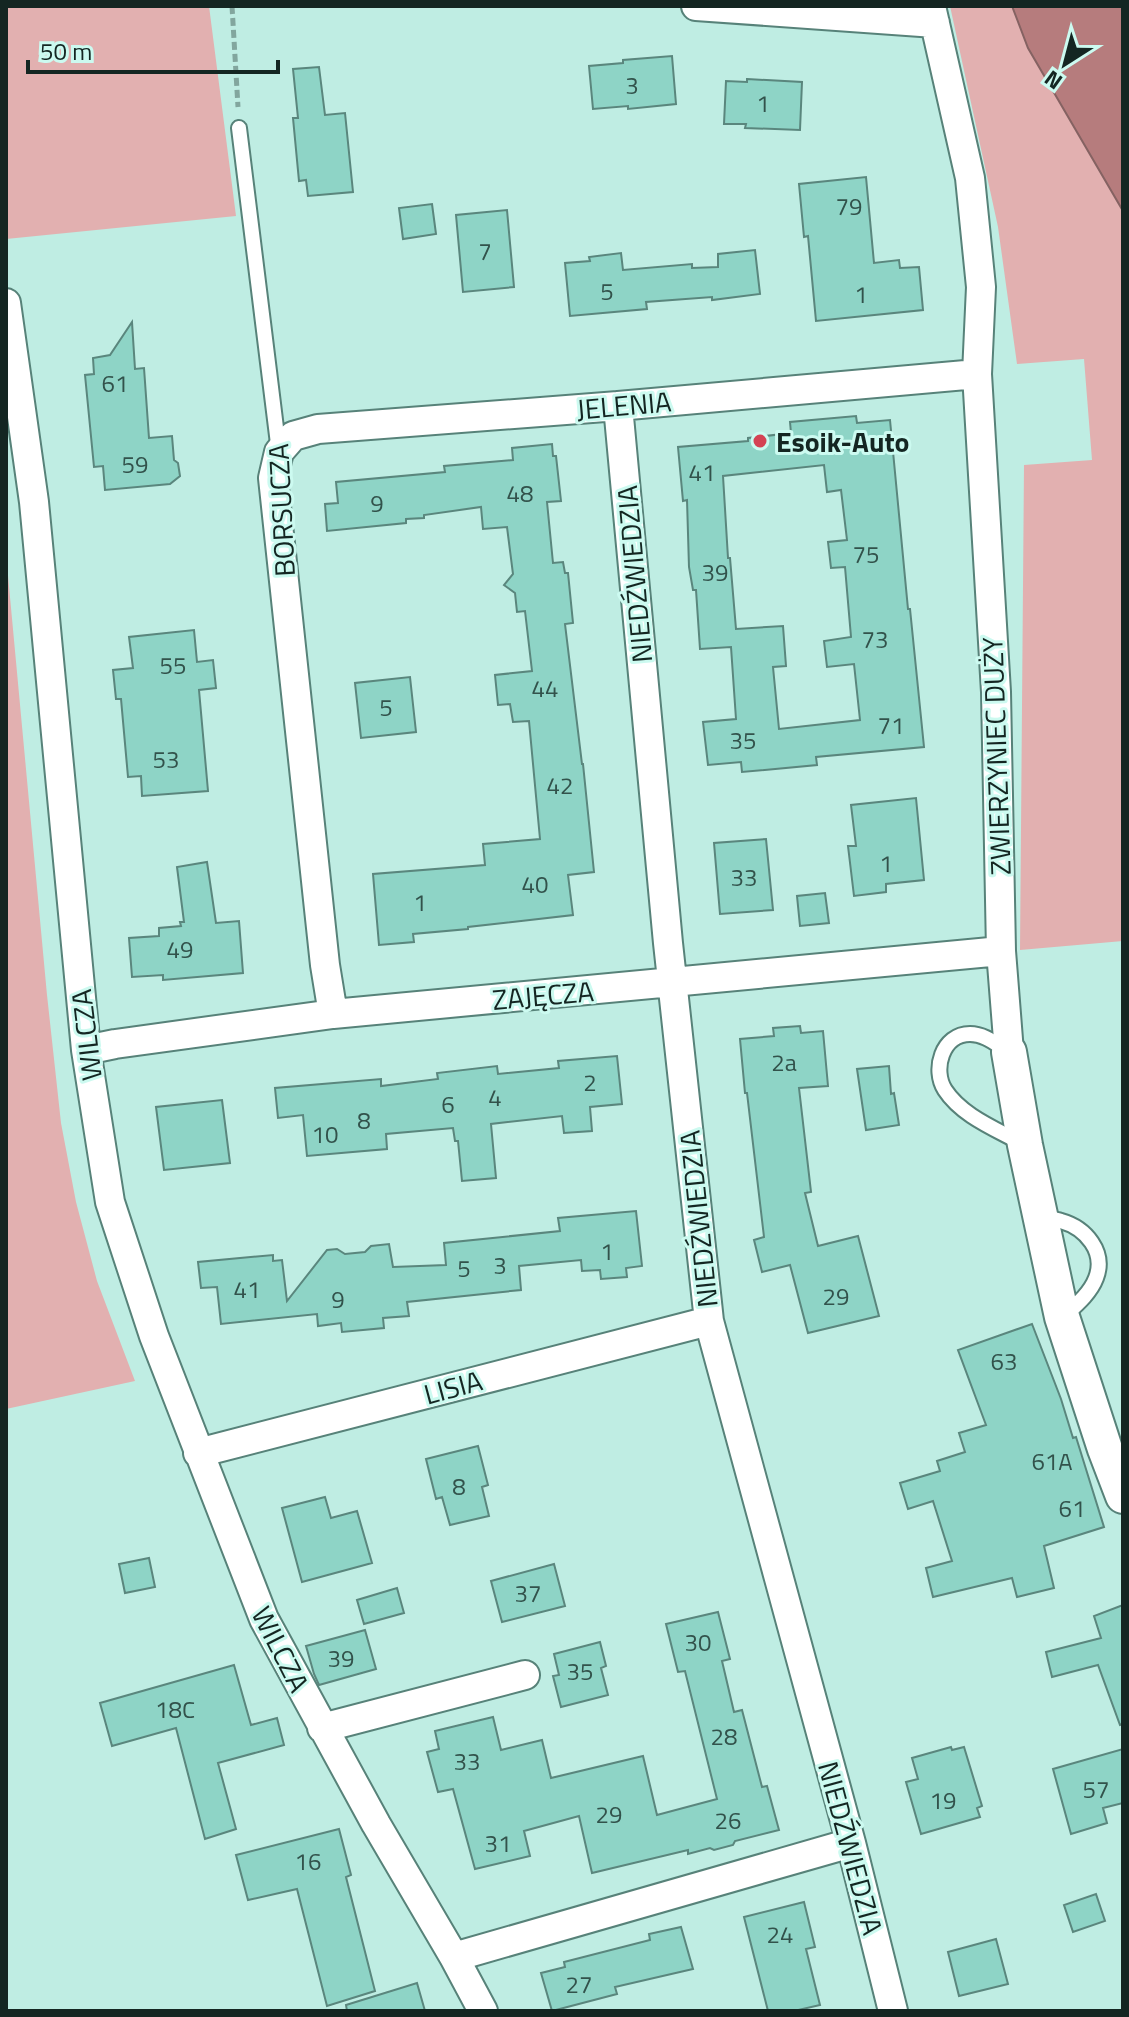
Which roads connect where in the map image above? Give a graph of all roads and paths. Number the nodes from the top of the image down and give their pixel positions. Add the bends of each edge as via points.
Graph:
1 (232, 6) edge
2 (696, 6) edge
3 (933, 15) edge
4 (239, 128) joint
5 (6, 303) edge
6 (977, 374) junction
7 (618, 406) junction
8 (279, 452) junction
9 (1001, 951) junction
10 (672, 984) junction
11 (333, 1014) junction
12 (86, 1050) junction
13 (1009, 1052) junction
14 (1025, 1145) junction
15 (1041, 1218) junction
16 (1062, 1317) junction
17 (709, 1321) junction
18 (198, 1453) junction
19 (1123, 1496) edge
20 (525, 1675) dead end
21 (322, 1728) junction
22 (851, 1843) junction
23 (454, 1957) junction
24 (483, 2011) edge
25 (893, 2011) edge

1 - 4 path
2 - 3 street
3 - 6 street, ZWIERZYNIEC DUŻY via 970,178 981,287
4 - 8 lane, BORSUCZA
5 - 12 street, WILCZA via 34,502
6 - 7 street, JELENIA
6 - 9 street, ZWIERZYNIEC DUŻY via 996,692
7 - 8 street, JELENIA via 318,429 293,436
7 - 10 street, NIEDŹWIEDZIA
8 - 11 street, BORSUCZA via 273,478
9 - 10 street, ZAJĘCZA
9 - 13 street, ZWIERZYNIEC DUŻY
10 - 11 street, ZAJĘCZA
10 - 17 street, NIEDŹWIEDZIA
11 - 12 street, ZAJĘCZA
12 - 18 street, WILCZA via 110,1202
13 - 14 street, ZWIERZYNIEC DUŻY
13 - 14 lane via 969,1034 953,1040 942,1053 939,1072 945,1090 964,1110
14 - 15 street, ZWIERZYNIEC DUŻY
15 - 16 street, ZWIERZYNIEC DUŻY
15 - 16 lane via 1077,1228 1099,1257 1096,1278
16 - 19 street, ZWIERZYNIEC DUŻY
17 - 18 street, LISIA
17 - 22 street, NIEDŹWIEDZIA
18 - 21 street, WILCZA via 264,1619
20 - 21 street
21 - 23 street, WILCZA
22 - 23 street
22 - 25 street, NIEDŹWIEDZIA
23 - 24 street, WILCZA

